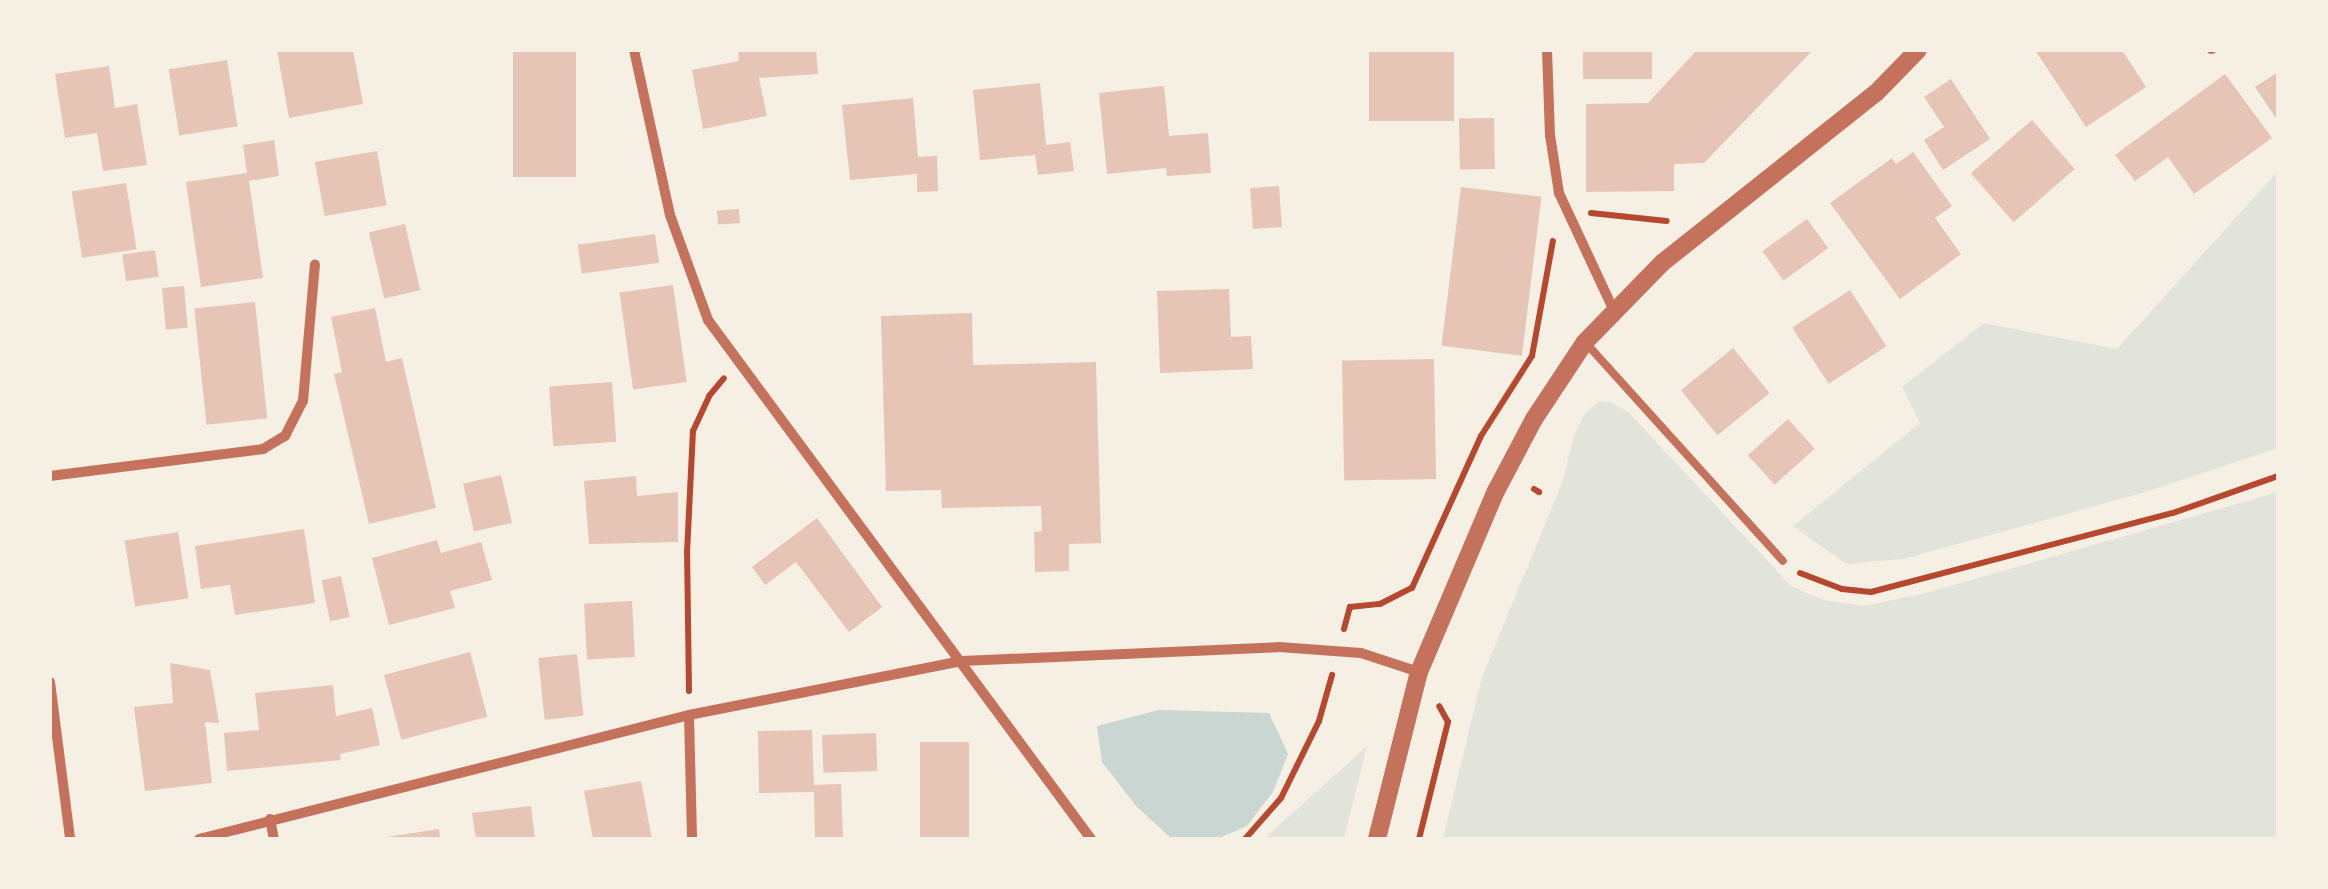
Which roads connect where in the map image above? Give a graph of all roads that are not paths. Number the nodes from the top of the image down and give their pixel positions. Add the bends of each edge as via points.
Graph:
1 (634, 50) edge
2 (1547, 50) edge
3 (1918, 50) edge
4 (315, 265) dead end
5 (1613, 308) junction
6 (1585, 342) junction
7 (50, 476) edge
8 (1783, 561) road end
9 (962, 661) junction
10 (1419, 672) junction
11 (50, 682) edge
12 (689, 715) junction
13 (270, 819) junction
14 (70, 839) edge
15 (198, 839) edge
16 (274, 839) edge
17 (692, 839) edge
18 (1091, 839) edge
19 (1377, 839) edge

1 - 9 street via 686,268 708,320
2 - 5 street via 1546,95 1560,193
3 - 5 street via 1876,93
4 - 7 street via 303,400 285,436 263,449
5 - 6 street
6 - 8 lane
6 - 10 street via 1496,491
9 - 10 street via 1279,647 1361,653
9 - 12 street
9 - 18 street
10 - 19 street
11 - 14 street
12 - 13 street
12 - 17 street
13 - 15 street
13 - 16 street

